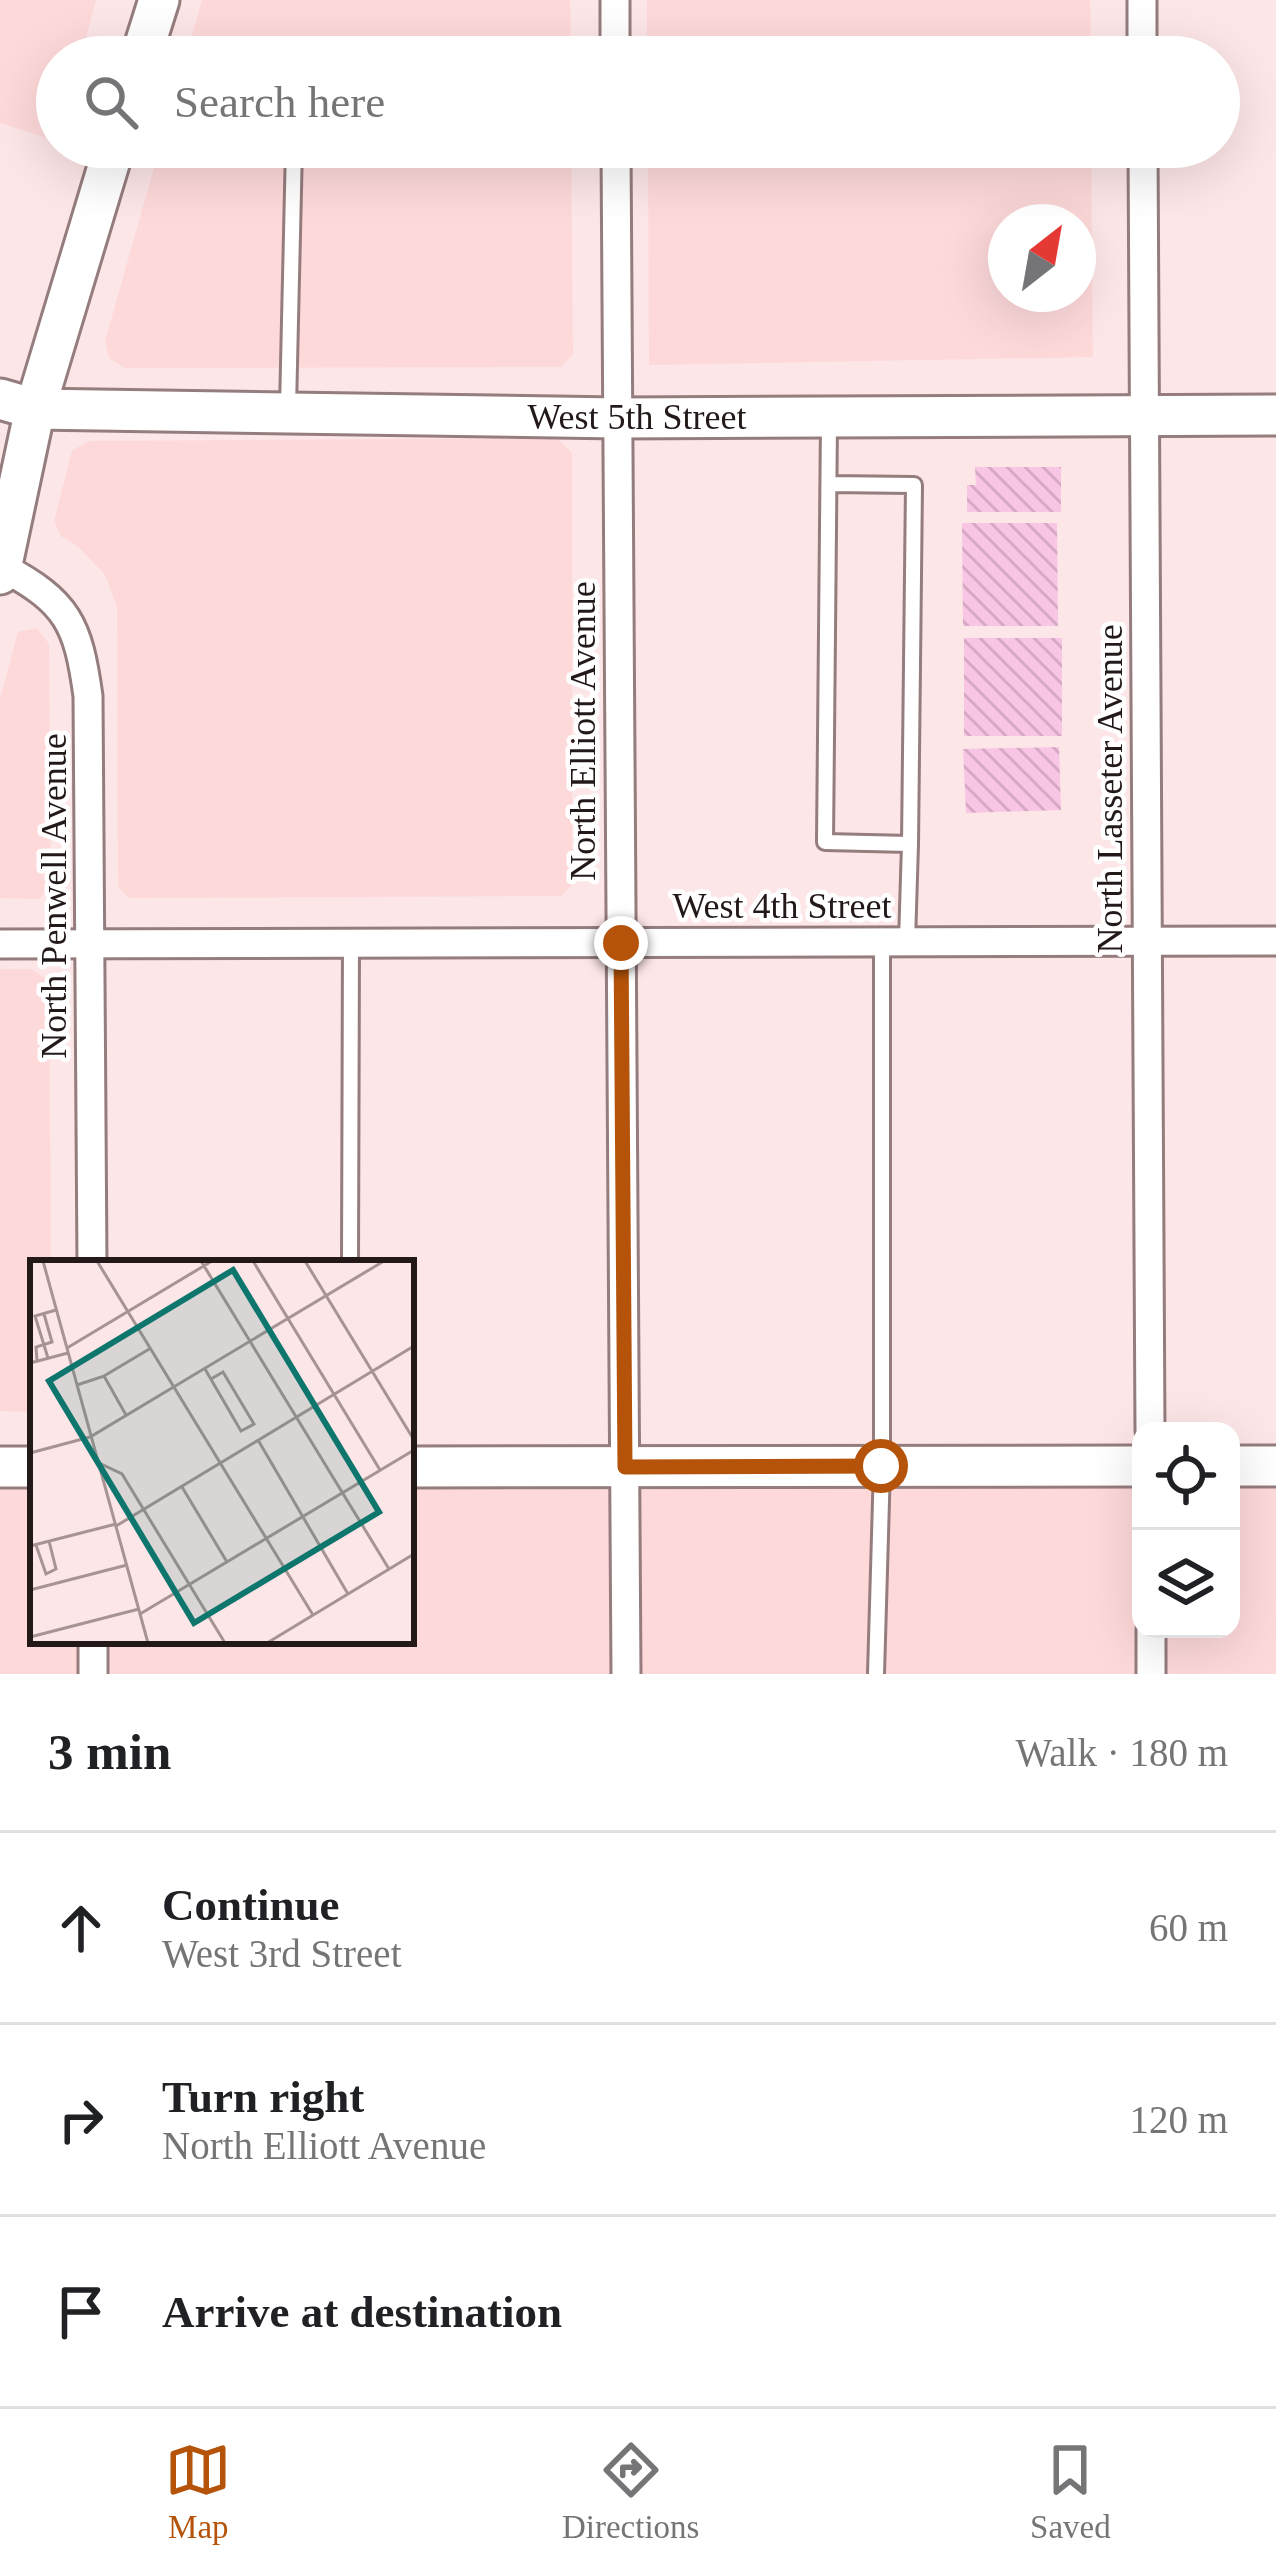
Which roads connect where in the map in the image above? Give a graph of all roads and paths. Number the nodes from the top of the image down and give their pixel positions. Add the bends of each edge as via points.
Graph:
1 (159, 0) edge
2 (614, 0) edge
3 (1142, 0) edge
4 (148, 36) edge
5 (615, 36) edge
6 (1142, 36) edge
7 (106, 168) edge
8 (294, 168) edge
9 (616, 168) edge
10 (1143, 168) edge
11 (18, 404) edge
12 (288, 413) junction
13 (1144, 416) junction
14 (1276, 416) edge
15 (829, 417) junction
16 (618, 418) junction
17 (829, 484) junction
18 (1, 571) edge
19 (910, 844) junction
20 (1147, 941) junction
21 (1276, 941) edge
22 (894, 942) junction
23 (351, 943) junction
24 (621, 943) junction
25 (0, 944) edge
26 (91, 944) junction
27 (92, 1260) edge
28 (350, 1260) edge
29 (1150, 1422) edge
30 (881, 1466) junction
31 (1132, 1466) edge
32 (1240, 1466) edge
33 (1276, 1466) edge
34 (30, 1467) edge
35 (414, 1467) edge
36 (625, 1467) junction
37 (0, 1468) edge
38 (1151, 1638) edge
39 (626, 1674) edge
40 (876, 1674) edge
41 (1151, 1674) edge

1 - 4 street
2 - 5 street
3 - 6 street
7 - 11 street
8 - 12 lane
9 - 16 street, North Elliott Avenue
10 - 13 street, North Lasseter Avenue
11 - 12 street, West 5th Street
11 - 18 street
12 - 16 street, West 5th Street
13 - 14 street, West 5th Street
13 - 15 street, West 5th Street
13 - 20 street, North Lasseter Avenue
15 - 16 street, West 5th Street
15 - 17 lane
16 - 24 street, North Elliott Avenue
17 - 19 lane via 825,842
17 - 19 lane via 914,485
18 - 26 street, North Penwell Avenue via 59,604 81,644
19 - 22 lane
20 - 21 street, West 4th Street
20 - 22 street, West 4th Street
20 - 29 street, North Lasseter Avenue
22 - 24 street, West 4th Street
22 - 30 lane
23 - 24 street, West 4th Street
23 - 26 street, West 4th Street
23 - 28 lane
24 - 36 street, North Elliott Avenue
25 - 26 street, West 4th Street
26 - 27 street, North Penwell Avenue
30 - 31 street
30 - 36 street
30 - 40 lane
32 - 33 street
34 - 37 street
35 - 36 street
36 - 39 street, North Elliott Avenue
38 - 41 street

